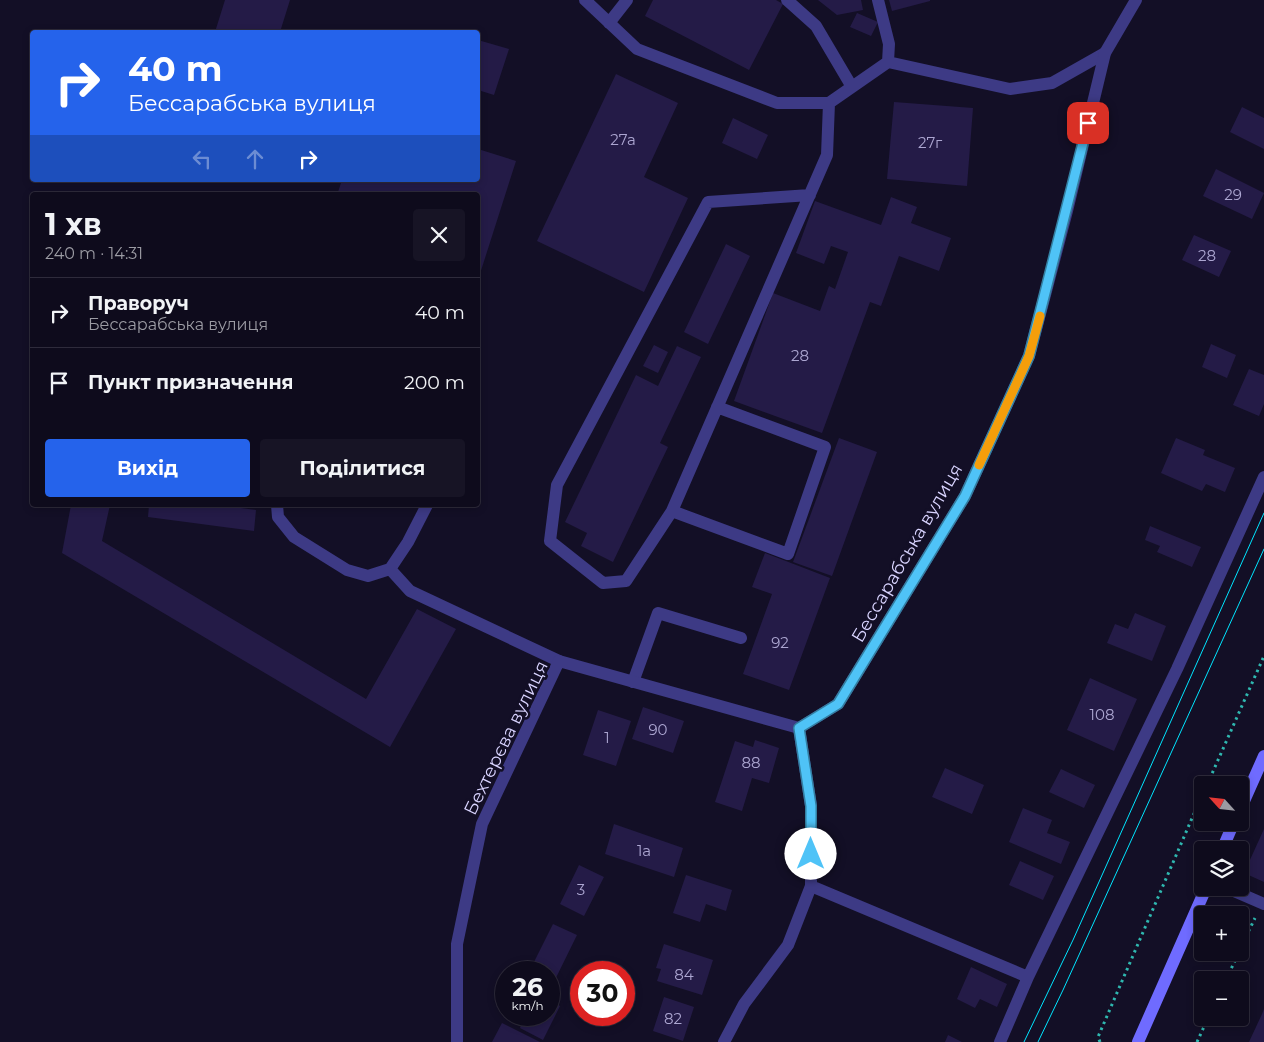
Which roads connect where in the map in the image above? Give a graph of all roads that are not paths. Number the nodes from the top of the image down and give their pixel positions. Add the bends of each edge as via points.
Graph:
1 (585, 0) edge
2 (627, 0) edge
3 (787, 0) edge
4 (878, 0) edge
5 (1136, 0) edge
6 (609, 23) junction
7 (1105, 53) junction
8 (888, 62) junction
9 (852, 87) junction
10 (829, 103) junction
11 (810, 195) junction
12 (717, 407) junction
13 (1264, 476) edge
14 (277, 507) edge
15 (426, 507) edge
16 (672, 511) junction
17 (390, 569) junction
18 (741, 638) dead end
19 (559, 661) junction
20 (633, 682) junction
21 (799, 728) junction
22 (1264, 756) edge
23 (1249, 790) edge
24 (811, 886) junction
25 (1202, 896) edge
26 (1245, 896) edge
27 (1263, 904) edge
28 (1028, 977) junction
29 (457, 1042) edge
30 (724, 1042) edge
31 (1000, 1042) edge
32 (1138, 1042) edge

1 - 6 street
2 - 6 street
3 - 9 street via 816,26
4 - 8 street via 889,44
5 - 7 street, Бессарабська вулиця
6 - 10 street via 637,49 777,103
7 - 8 street via 1052,83 1010,89
7 - 21 street, Бессарабська вулиця via 1029,356 965,496 838,704
8 - 9 street
9 - 10 street
10 - 11 street via 827,155
11 - 12 street
11 - 16 street via 708,202 557,486 550,541 603,583 626,581
12 - 16 street
12 - 16 street via 826,447 788,554
13 - 28 street via 1177,669
14 - 17 street via 278,517 294,537 347,570 368,576
15 - 17 street
17 - 19 street via 410,591
18 - 20 street via 658,613
19 - 20 street, Бехтерєва вулиця
19 - 29 street, Бехтерєва вулиця via 482,824 457,944
20 - 21 street, Бехтерєва вулиця
21 - 24 street via 811,806
22 - 23 main road
24 - 28 street
24 - 30 street via 788,944 744,1004
25 - 32 main road
26 - 27 street
28 - 31 street

